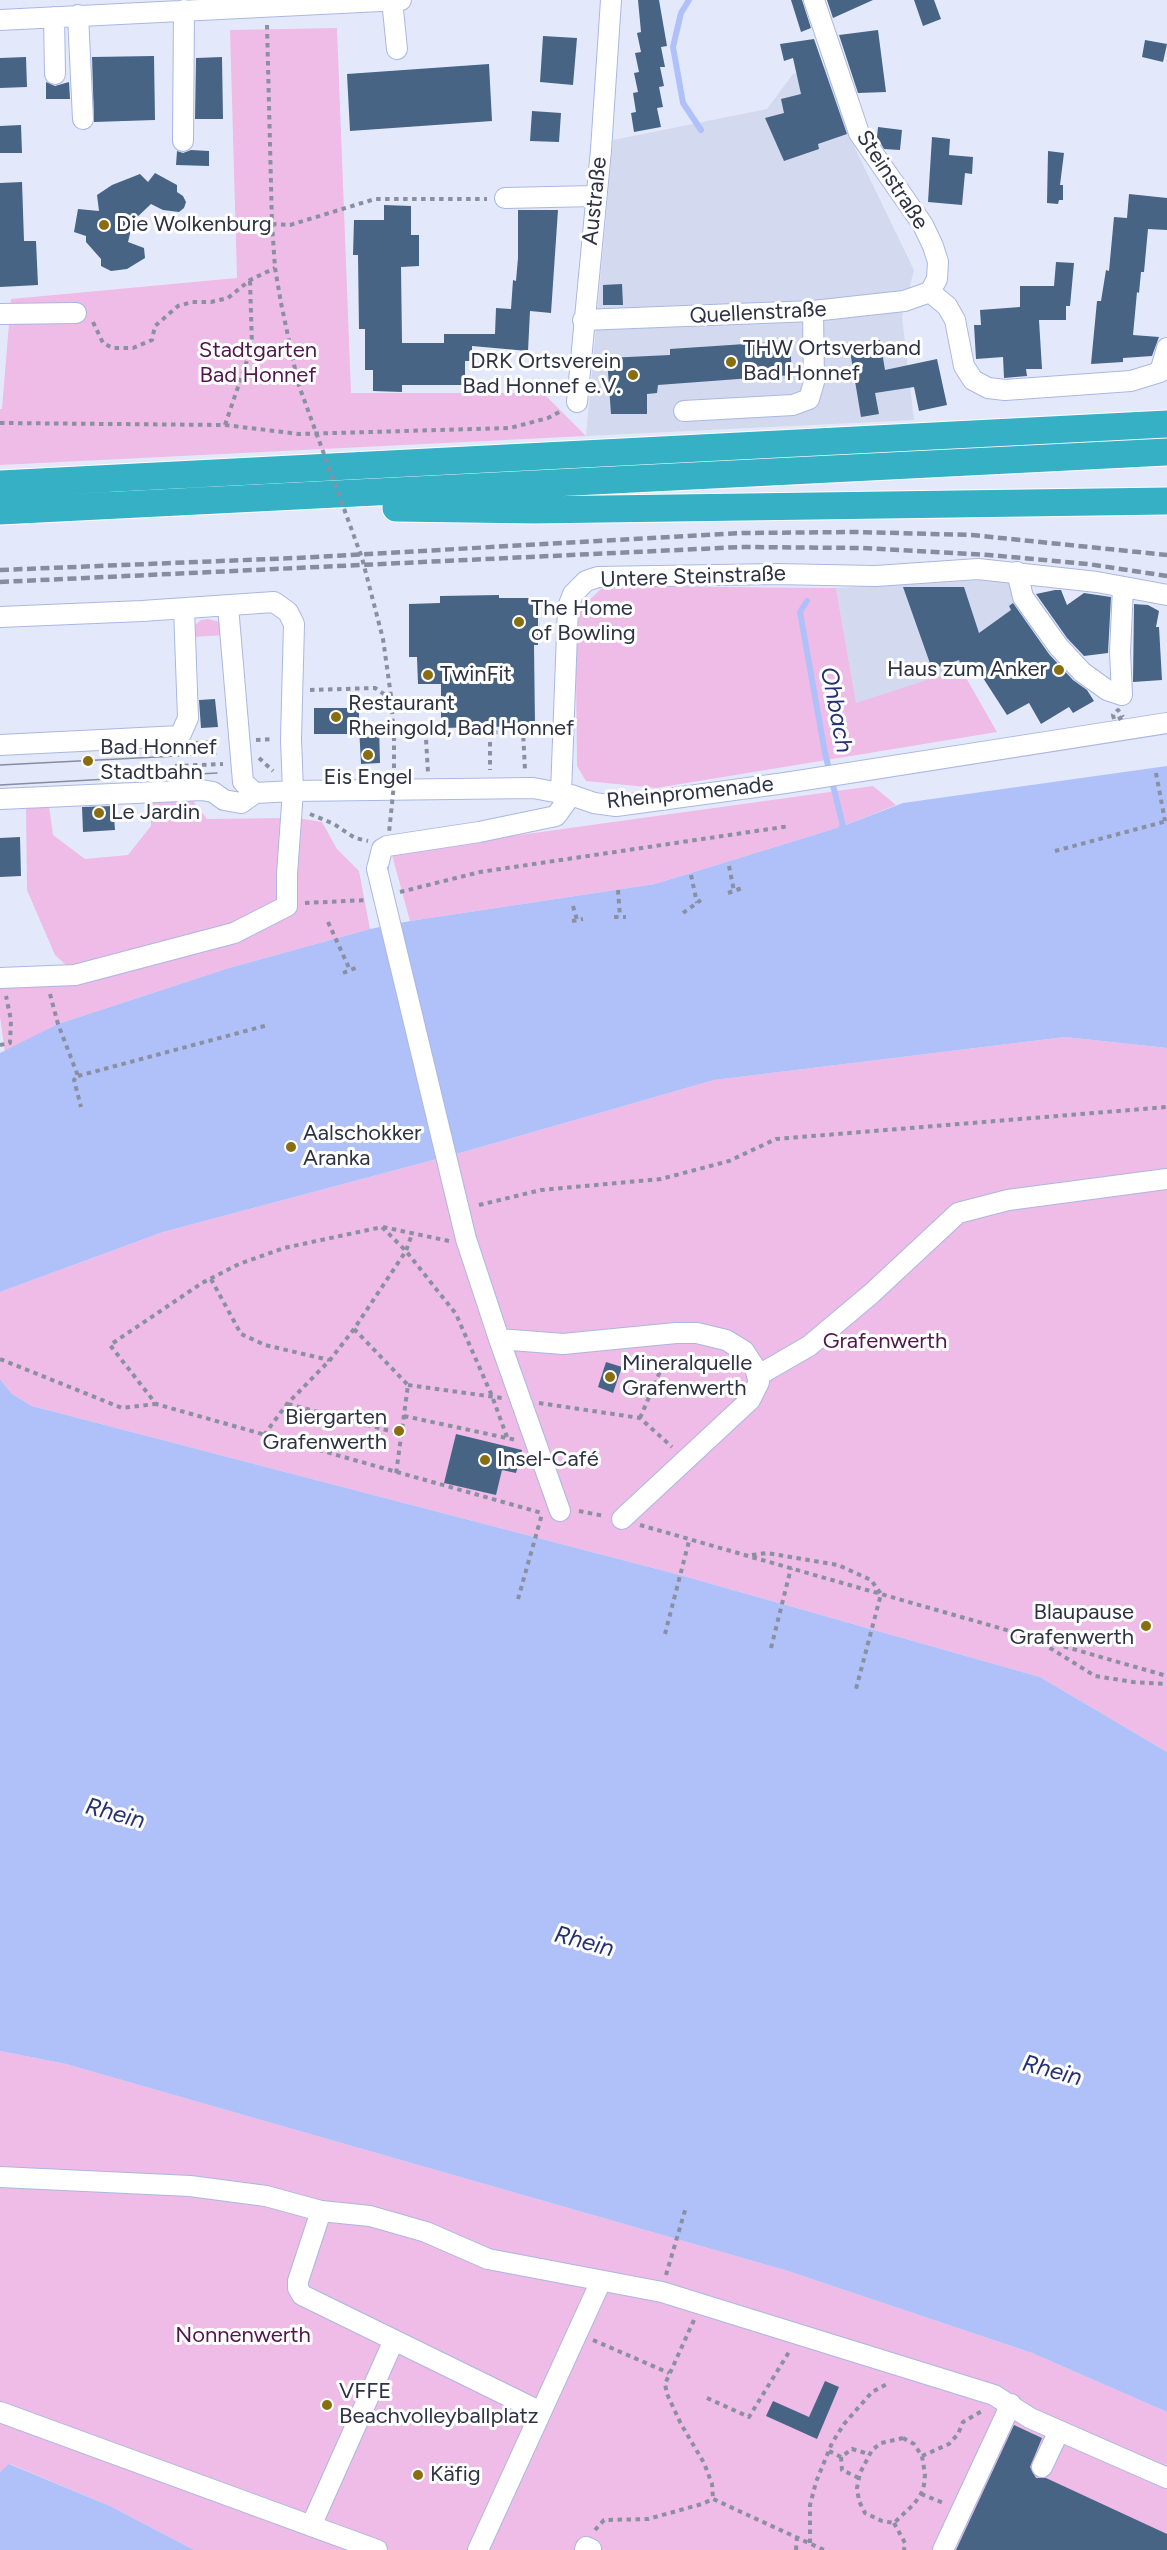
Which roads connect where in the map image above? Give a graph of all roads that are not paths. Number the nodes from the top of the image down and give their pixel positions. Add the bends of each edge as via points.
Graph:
1 (392, 0) edge
2 (401, 0) edge
3 (611, 0) edge
4 (814, 0) edge
5 (184, 10) junction
6 (78, 15) junction
7 (54, 17) junction
8 (0, 20) edge
9 (397, 49) dead end
10 (55, 74) dead end
11 (83, 119) dead end
12 (183, 141) dead end
13 (595, 196) junction
14 (506, 198) road end
15 (930, 292) junction
16 (813, 311) junction
17 (76, 313) road end
18 (0, 314) edge
19 (583, 320) junction
20 (1167, 348) edge
21 (577, 402) road end
22 (684, 411) dead end
23 (1167, 424) edge
24 (1167, 452) edge
25 (0, 484) edge
26 (279, 497) junction
27 (1167, 501) edge
28 (0, 511) edge
29 (1017, 572) junction
30 (1123, 588) junction
31 (1167, 595) edge
32 (228, 606) junction
33 (184, 609) junction
34 (0, 617) edge
35 (1167, 723) edge
36 (0, 745) edge
37 (293, 791) junction
38 (255, 793) junction
39 (566, 794) junction
40 (0, 799) edge
41 (1, 978) edge
42 (1167, 1179) edge
43 (499, 1339) junction
44 (757, 1376) junction
45 (551, 1512) road end
46 (622, 1519) road end
47 (0, 2177) edge
48 (321, 2211) junction
49 (601, 2281) junction
50 (394, 2340) junction
51 (1009, 2408) junction
52 (0, 2412) edge
53 (541, 2412) junction
54 (1059, 2431) junction
55 (1042, 2467) dead end
56 (1167, 2478) edge
57 (311, 2526) junction
58 (377, 2550) edge
59 (478, 2550) edge
60 (943, 2550) edge

1 - 2 street
1 - 5 street
1 - 9 street
3 - 13 street, Austraße
4 - 15 street, Steinstraße via 859,133 923,225 933,246 938,279
5 - 6 street
5 - 12 street
6 - 7 street
6 - 11 street
7 - 8 street
7 - 10 street
13 - 14 street
13 - 19 street, Austraße
15 - 16 street, Quellenstraße via 904,301
15 - 20 street via 947,306 955,321 964,366 973,380 988,388 1131,381 1160,372
16 - 19 street, Quellenstraße
16 - 22 street via 814,382 809,399 793,405
17 - 18 street
19 - 21 street, Austraße
23 - 25 highway
24 - 26 highway
26 - 27 highway via 321,507 534,510
26 - 28 highway
29 - 30 street, Untere Steinstraße
29 - 30 street via 1023,597 1058,646 1082,672 1107,690 1122,695
29 - 39 street, Untere Steinstraße via 978,569 876,576 598,577 586,581 573,594 568,607
30 - 31 street, Untere Steinstraße
32 - 33 street
32 - 37 street via 274,602 288,612 294,624
32 - 38 street via 236,717 233,741 243,782
33 - 34 street
33 - 36 street via 188,718 180,736
35 - 39 street, Rheinpromenade via 616,806
37 - 38 street, Rheinpromenade
37 - 39 street, Rheinpromenade via 526,788
37 - 41 street via 287,906 234,933 75,975
38 - 40 street, Rheinpromenade via 241,803 202,790
39 - 43 street, bridge via 556,816 387,846 382,849 377,869 467,1242
42 - 44 street via 1008,1200 958,1213 808,1346
43 - 44 street via 563,1344 697,1333 726,1340 744,1351
43 - 45 street via 537,1445
44 - 46 street via 759,1382 750,1400
47 - 48 street via 190,2186 266,2196
48 - 49 street via 370,2216 426,2232 488,2259
48 - 50 street via 298,2288 302,2295
49 - 51 street via 664,2284 702,2304 994,2395
49 - 53 street
50 - 53 street
50 - 57 street
51 - 54 street
51 - 60 street via 967,2512
52 - 57 street
53 - 59 street
54 - 55 street
54 - 56 street
57 - 58 street

